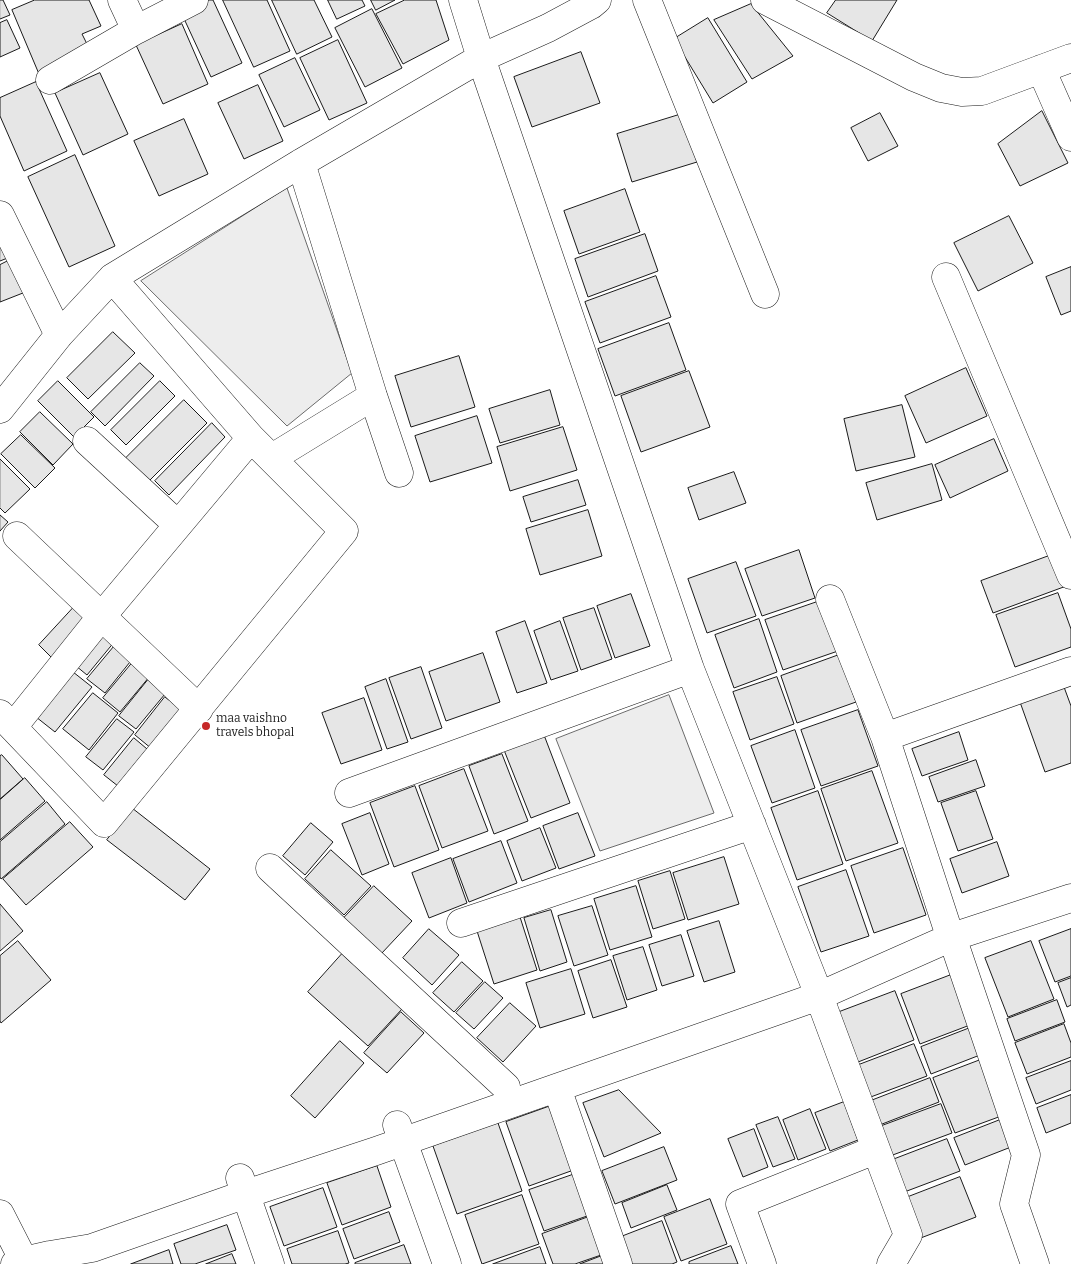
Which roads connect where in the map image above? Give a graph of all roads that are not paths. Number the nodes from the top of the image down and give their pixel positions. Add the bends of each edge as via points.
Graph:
1 (122, 0) edge
2 (194, 0) edge
3 (463, 0) edge
4 (597, 0) edge
5 (647, 0) edge
6 (764, 0) edge
7 (136, 30) junction
8 (481, 58) junction
9 (1071, 58) edge
10 (1041, 69) junction
11 (50, 80) dead end
12 (1071, 137) edge
13 (302, 163) junction
14 (0, 215) edge
15 (946, 277) dead end
16 (112, 278) junction
17 (765, 294) dead end
18 (59, 335) junction
19 (373, 396) junction
20 (0, 409) edge
21 (251, 438) junction
22 (86, 441) dead end
23 (272, 458) junction
24 (399, 473) dead end
25 (178, 525) junction
26 (17, 536) dead end
27 (1071, 574) edge
28 (830, 600) dead end
29 (101, 617) junction
30 (690, 669) junction
31 (1071, 671) edge
32 (199, 709) junction
33 (6, 721) edge
34 (885, 737) junction
35 (350, 793) dead end
36 (752, 825) junction
37 (270, 868) dead end
38 (1071, 882) edge
39 (1071, 898) edge
40 (462, 923) dead end
41 (950, 934) junction
42 (816, 988) junction
43 (506, 1087) junction
44 (557, 1088) junction
45 (400, 1133) junction
46 (875, 1150) junction
47 (243, 1186) junction
48 (0, 1214) edge
49 (94, 1256) edge
50 (30, 1260) edge
51 (270, 1264) edge
52 (447, 1264) edge
53 (618, 1264) edge
54 (762, 1264) edge
55 (891, 1264) edge
56 (1035, 1264) edge

1 - 7 street
2 - 7 street
3 - 8 street
4 - 8 street via 548,28
5 - 17 street
6 - 10 street via 941,88 982,91
7 - 11 street
8 - 13 street
8 - 30 street
9 - 10 street
10 - 12 street
13 - 16 street
13 - 19 street
14 - 18 street
15 - 27 street
16 - 18 street
16 - 21 street
18 - 20 street
19 - 23 street
19 - 24 street
21 - 23 street
21 - 25 street
22 - 25 street
23 - 32 street via 344,531
25 - 29 street
26 - 29 street
28 - 34 street
29 - 32 street
29 - 33 street
30 - 35 street
30 - 36 street
31 - 34 street
32 - 33 street via 104,823
34 - 41 street
36 - 40 street
36 - 42 street
37 - 43 street
38 - 41 street
39 - 41 street
41 - 42 street
41 - 56 street via 1026,1155 1014,1204
42 - 43 street
42 - 44 street
42 - 46 street
43 - 45 street
44 - 45 street
44 - 53 street
45 - 47 street via 341,1163
45 - 52 street
46 - 54 street via 740,1204
46 - 55 street via 908,1235
47 - 49 street
47 - 50 street via 171,1200 87,1231
47 - 51 street
48 - 50 street
49 - 50 street

